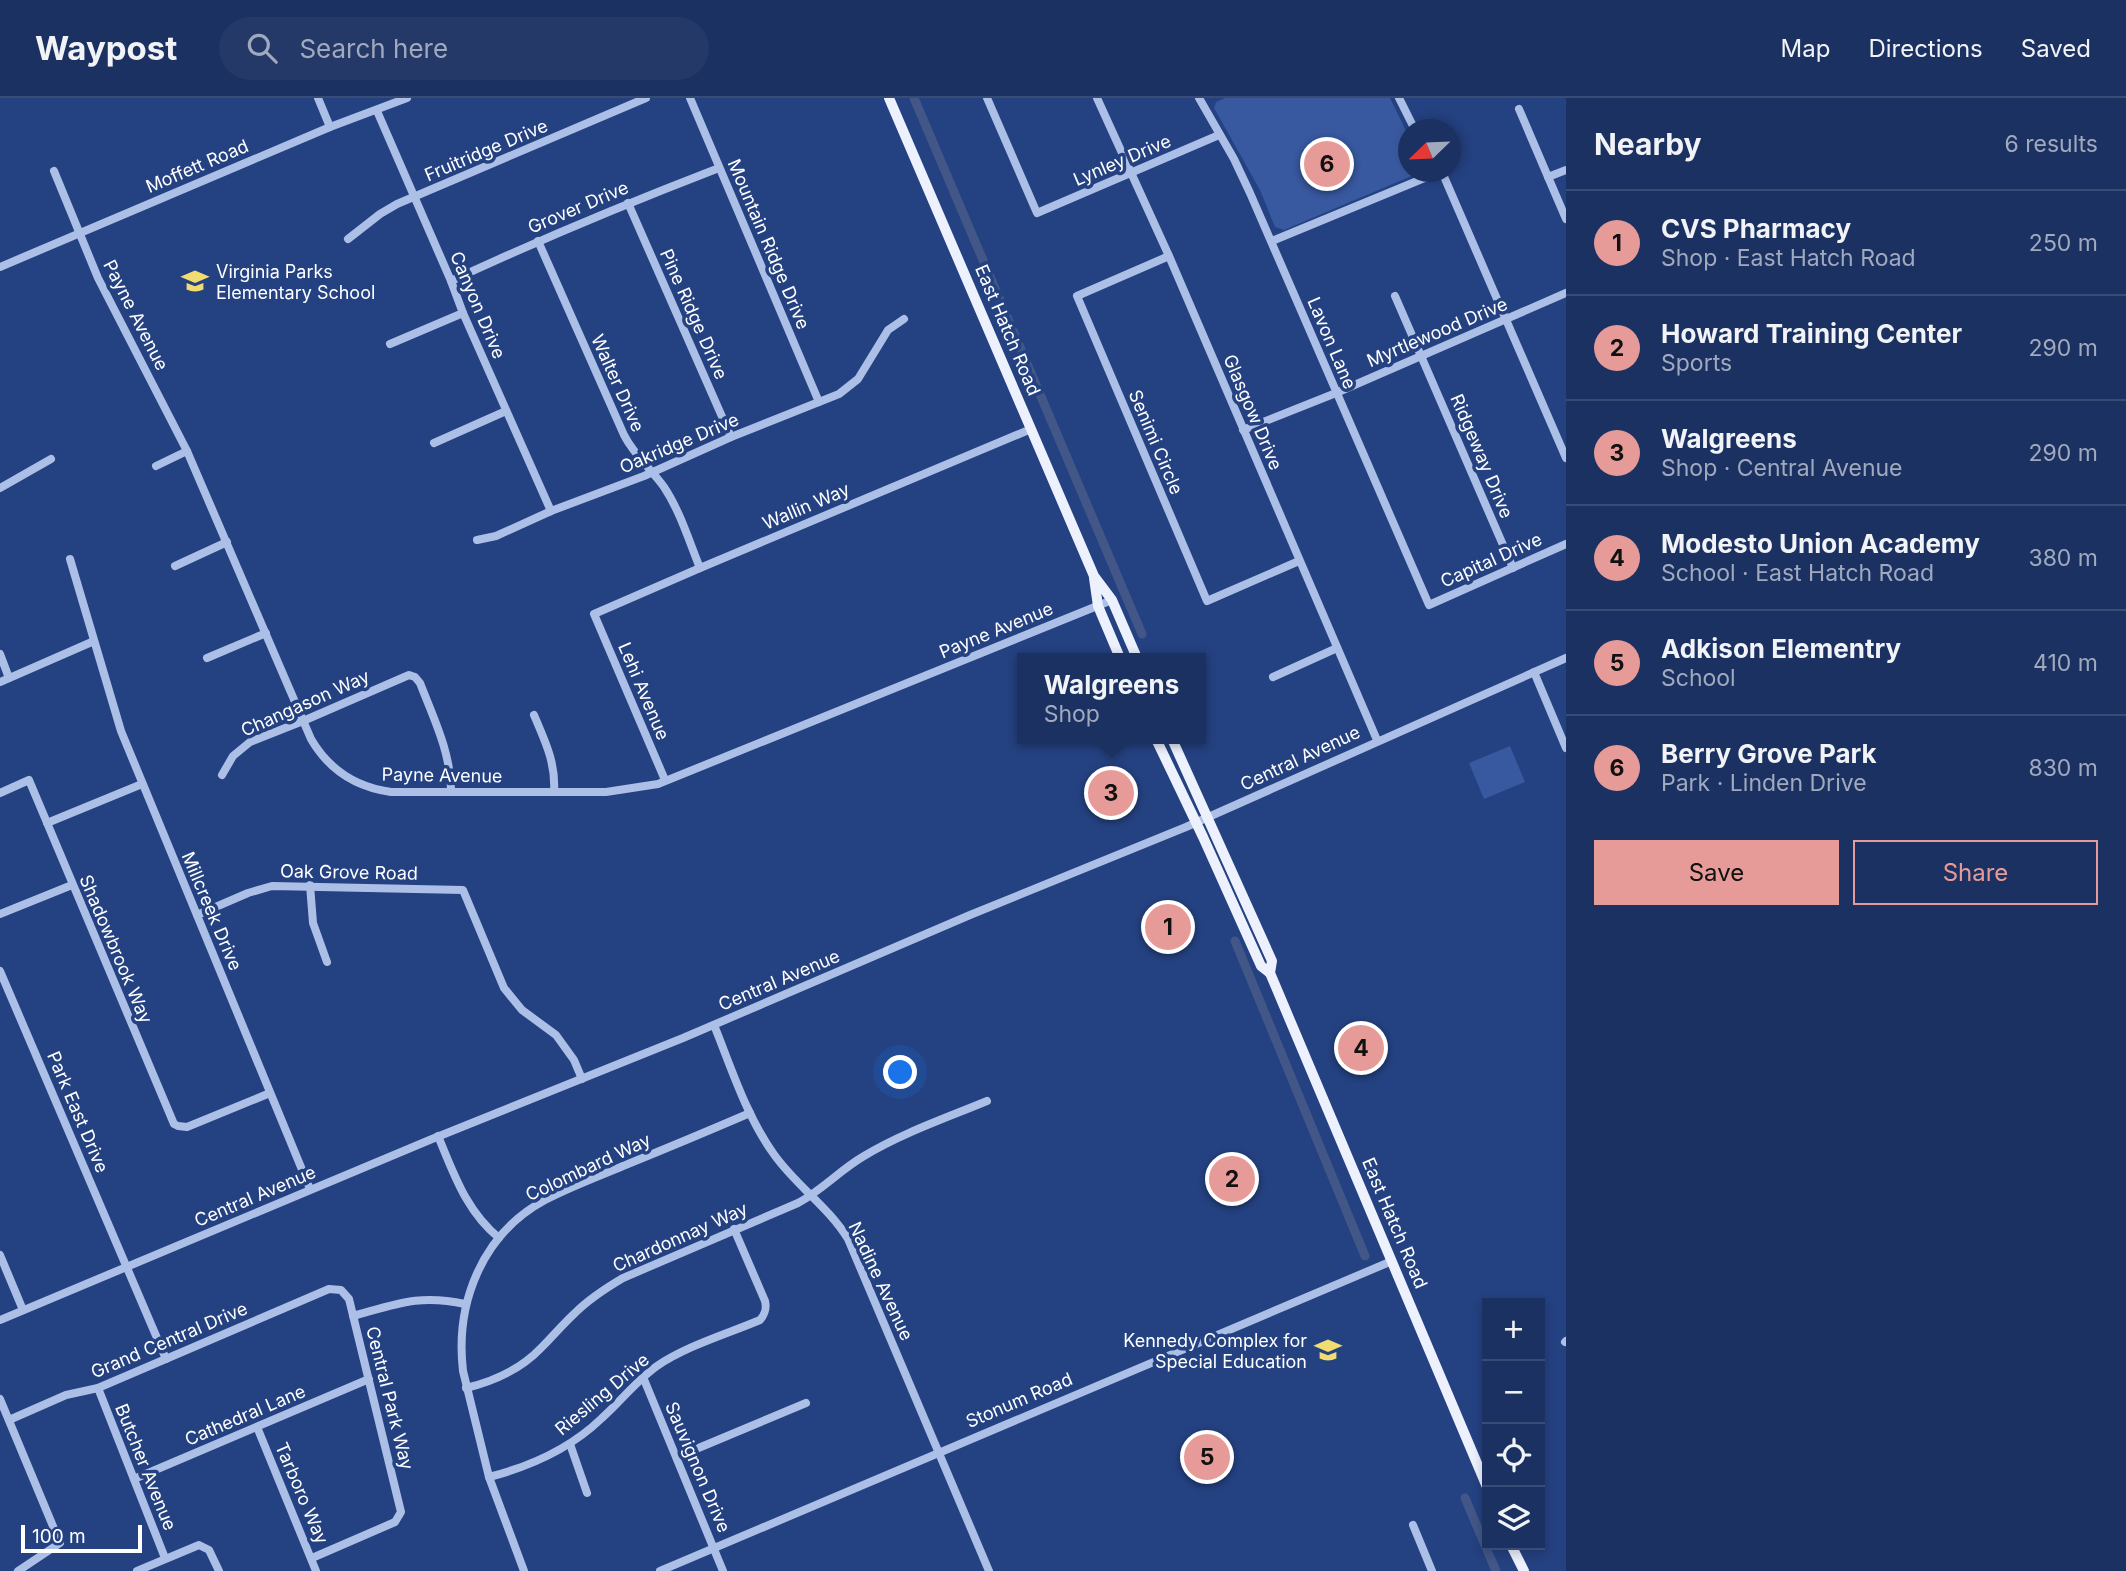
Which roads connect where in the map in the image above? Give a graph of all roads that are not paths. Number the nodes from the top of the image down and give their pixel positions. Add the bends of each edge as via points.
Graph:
1 (318, 98) edge
2 (407, 98) edge
3 (646, 98) edge
4 (690, 98) edge
5 (889, 98) edge
6 (987, 98) edge
7 (1097, 98) edge
8 (1199, 98) edge
9 (1399, 98) edge
10 (1519, 109) dead end
11 (377, 111) junction
12 (1410, 119) edge
13 (330, 127) junction
14 (1219, 135) junction
15 (719, 168) junction
16 (1566, 170) edge
17 (54, 171) dead end
18 (1130, 174) junction
19 (1548, 177) junction
20 (1416, 182) edge
21 (1444, 182) edge
22 (415, 197) junction
23 (628, 203) junction
24 (1566, 219) edge
25 (79, 233) junction
26 (348, 239) dead end
27 (538, 241) junction
28 (1272, 241) junction
29 (1168, 256) junction
30 (0, 267) edge
31 (451, 281) junction
32 (1566, 293) edge
33 (1395, 296) dead end
34 (463, 313) junction
35 (904, 319) dead end
36 (1506, 320) junction
37 (390, 344) dead end
38 (1421, 357) junction
39 (1336, 393) junction
40 (819, 402) junction
41 (506, 411) junction
42 (1031, 429) junction
43 (1243, 430) junction
44 (731, 437) junction
45 (434, 443) dead end
46 (187, 451) junction
47 (1566, 458) edge
48 (51, 459) dead end
49 (156, 466) dead end
50 (651, 473) junction
51 (0, 488) edge
52 (551, 511) junction
53 (477, 540) dead end
54 (227, 542) junction
55 (1566, 544) edge
56 (70, 559) dead end
57 (1299, 561) junction
58 (175, 566) dead end
59 (700, 568) junction
60 (1513, 568) junction
61 (1094, 576) junction
62 (1112, 600) junction
63 (1429, 605) joint
64 (1098, 606) junction
65 (594, 614) joint
66 (266, 633) junction
67 (94, 641) junction
68 (1337, 649) junction
69 (1118, 653) edge
70 (1135, 653) edge
71 (0, 654) edge
72 (206, 658) dead end
73 (1566, 658) edge
74 (1534, 672) junction
75 (1272, 677) dead end
76 (9, 678) junction
77 (0, 681) edge
78 (534, 715) dead end
79 (303, 722) junction
80 (1377, 740) junction
81 (1158, 744) edge
82 (1174, 744) edge
83 (1566, 748) edge
84 (222, 775) dead end
85 (665, 780) junction
86 (142, 784) junction
87 (451, 792) junction
88 (554, 792) junction
89 (0, 793) edge
90 (1208, 817) junction
91 (1196, 822) junction
92 (47, 823) junction
93 (72, 885) junction
94 (310, 886) junction
95 (0, 914) edge
96 (197, 915) junction
97 (327, 962) dead end
98 (0, 971) edge
99 (1270, 973) junction
100 (714, 1025) junction
101 (582, 1079) junction
102 (270, 1093) junction
103 (988, 1101) dead end
104 (750, 1113) junction
105 (438, 1136) junction
106 (310, 1189) junction
107 (811, 1195) junction
108 (734, 1229) junction
109 (499, 1238) junction
110 (0, 1255) edge
111 (1392, 1261) junction
112 (127, 1266) junction
113 (341, 1290) joint
114 (465, 1304) junction
115 (23, 1310) junction
116 (353, 1315) junction
117 (0, 1320) edge
118 (166, 1359) junction
119 (643, 1377) junction
120 (369, 1379) junction
121 (98, 1388) junction
122 (466, 1388) junction
123 (0, 1399) edge
124 (806, 1403) dead end
125 (9, 1420) junction
126 (257, 1427) junction
127 (570, 1444) junction
128 (939, 1451) junction
129 (677, 1457) junction
130 (1482, 1475) edge
131 (489, 1477) junction
132 (134, 1479) junction
133 (587, 1493) dead end
134 (1413, 1525) dead end
135 (714, 1547) junction
136 (1513, 1550) edge
137 (165, 1558) junction
138 (312, 1558) junction
139 (30, 1567) edge
140 (1521, 1568) edge
141 (18, 1571) edge
142 (137, 1571) edge
143 (219, 1571) edge
144 (316, 1571) edge
145 (524, 1571) edge
146 (660, 1571) edge
147 (723, 1571) edge
148 (989, 1571) edge
149 (1432, 1571) edge

1 - 13 street
2 - 11 street, Moffett Road
3 - 22 street, Fruitridge Drive
4 - 15 street, Mountain Ridge Drive
5 - 42 main road, East Hatch Road
6 - 18 street, Lynley Drive via 1037,213
7 - 18 street, Glasgow Drive
8 - 14 street, Lavon Lane
9 - 12 street
10 - 19 street
11 - 13 street, Moffett Road
11 - 22 street, Canyon Drive
13 - 25 street, Moffett Road
14 - 18 street, Lynley Drive
14 - 28 street, Lavon Lane
15 - 23 street, Grover Drive
15 - 40 street, Mountain Ridge Drive
16 - 19 street
17 - 25 street, Payne Avenue
18 - 29 street, Glasgow Drive
19 - 24 street
20 - 28 street
21 - 36 street
22 - 26 street, Fruitridge Drive via 380,214
22 - 31 street, Canyon Drive
23 - 27 street, Grover Drive
23 - 44 street, Pine Ridge Drive
25 - 30 street, Moffett Road
25 - 46 street, Payne Avenue
27 - 31 street, Grover Drive
27 - 50 street, Walter Drive via 624,435
28 - 39 street, Lavon Lane
29 - 43 street, Glasgow Drive
29 - 57 street, Senimi Circle via 1077,296 1207,601
31 - 34 street, Canyon Drive
32 - 36 street, Myrtlewood Drive
33 - 38 street, Ridgeway Drive
34 - 37 street
34 - 41 street, Canyon Drive
35 - 40 street, Oakridge Drive via 888,330 858,379
36 - 38 street, Myrtlewood Drive
36 - 47 street
38 - 39 street, Myrtlewood Drive
38 - 60 street, Ridgeway Drive
39 - 43 street, Myrtlewood Drive
39 - 63 street, Lavon Lane
40 - 44 street, Oakridge Drive
41 - 45 street
41 - 52 street, Canyon Drive
42 - 59 street, Wallin Way
42 - 61 main road, East Hatch Road
43 - 57 street, Glasgow Drive
44 - 50 street, Oakridge Drive
46 - 49 street
46 - 54 street, Payne Avenue
48 - 51 street
50 - 52 street, Oakridge Drive
50 - 59 street, Walter Drive via 672,500
52 - 53 street, Oakridge Drive
54 - 58 street
54 - 66 street, Payne Avenue
55 - 60 street, Capital Drive
56 - 67 street, Millcreek Drive
57 - 68 street, Glasgow Drive
59 - 65 street, Wallin Way
60 - 63 street, Capital Drive
61 - 62 main road, East Hatch Road
61 - 64 main road, East Hatch Road
62 - 64 street, Payne Avenue
62 - 70 main road, East Hatch Road
64 - 69 main road, East Hatch Road
64 - 85 street, Payne Avenue
65 - 85 street, Lehi Avenue
66 - 72 street
66 - 79 street, Payne Avenue
67 - 76 street
67 - 86 street, Millcreek Drive via 118,724
68 - 75 street
68 - 80 street, Glasgow Drive
71 - 76 street
73 - 74 street, Central Avenue
74 - 80 street, Central Avenue
74 - 83 street
76 - 77 street
78 - 88 street via 551,755
79 - 84 street, Changason Way via 250,742 233,756
79 - 87 street, Payne Avenue via 325,760 356,783 391,792
79 - 87 street, Changason Way via 412,676 420,683 448,757
80 - 90 street, Central Avenue
81 - 91 main road, East Hatch Road
82 - 90 main road, East Hatch Road
85 - 88 street, Payne Avenue via 617,792
86 - 92 street
86 - 96 street, Millcreek Drive
87 - 88 street, Payne Avenue
89 - 92 street, Shadowbrook Way via 29,780
90 - 91 street, Central Avenue
90 - 99 main road, East Hatch Road via 1272,961
91 - 99 main road, East Hatch Road via 1261,966
91 - 100 street, Central Avenue
92 - 93 street, Shadowbrook Way
93 - 95 street
93 - 102 street, Shadowbrook Way via 171,1120 187,1127
94 - 96 street, Oak Grove Road via 262,888
94 - 97 street via 313,923
94 - 101 street, Oak Grove Road via 463,890 504,988 522,1010 556,1035
96 - 102 street, Millcreek Drive
98 - 112 street, Park East Drive
99 - 111 main road, East Hatch Road
100 - 101 street, Central Avenue
100 - 104 street, Nadine Avenue
101 - 105 street, Central Avenue
102 - 106 street, Millcreek Drive
103 - 107 street, Chardonnay Way via 878,1148
104 - 107 street, Nadine Avenue via 772,1153
104 - 109 street, Colombard Way via 543,1201
105 - 106 street, Central Avenue
105 - 109 street via 469,1206
106 - 112 street, Central Avenue
107 - 108 street, Chardonnay Way
107 - 128 street, Nadine Avenue via 848,1239
108 - 119 street, Riesling Drive via 765,1301 763,1316 675,1356
108 - 122 street, Chardonnay Way via 623,1278 576,1312 524,1363
109 - 114 street, Colombard Way via 479,1268
110 - 115 street
111 - 128 street, Stonum Road
111 - 130 main road, East Hatch Road
112 - 115 street, Central Avenue
112 - 118 street, Park East Drive
113 - 116 street, Central Park Way
113 - 118 street, Grand Central Drive via 329,1289
114 - 116 street via 413,1300
114 - 122 street, Colombard Way via 460,1346
115 - 117 street, Central Avenue
116 - 120 street, Central Park Way
118 - 121 street, Grand Central Drive
119 - 127 street, Riesling Drive
119 - 129 street, Sauvignon Drive
120 - 126 street, Cathedral Lane
120 - 138 street, Central Park Way via 399,1517
121 - 125 street, Grand Central Drive via 66,1395
121 - 132 street, Butcher Avenue
122 - 131 street, Colombard Way
123 - 125 street
124 - 129 street
125 - 139 street via 60,1543
126 - 132 street, Cathedral Lane
126 - 138 street, Tarboro Way
127 - 131 street, Riesling Drive via 531,1464
127 - 133 street
128 - 135 street, Stonum Road
128 - 148 street, Nadine Avenue
129 - 135 street, Sauvignon Drive
131 - 145 street, Colombard Way
132 - 137 street, Butcher Avenue
134 - 149 street
135 - 146 street, Stonum Road
135 - 147 street, Sauvignon Drive
136 - 140 main road
137 - 142 street
137 - 143 street via 204,1546
138 - 144 street, Tarboro Way
139 - 141 street

